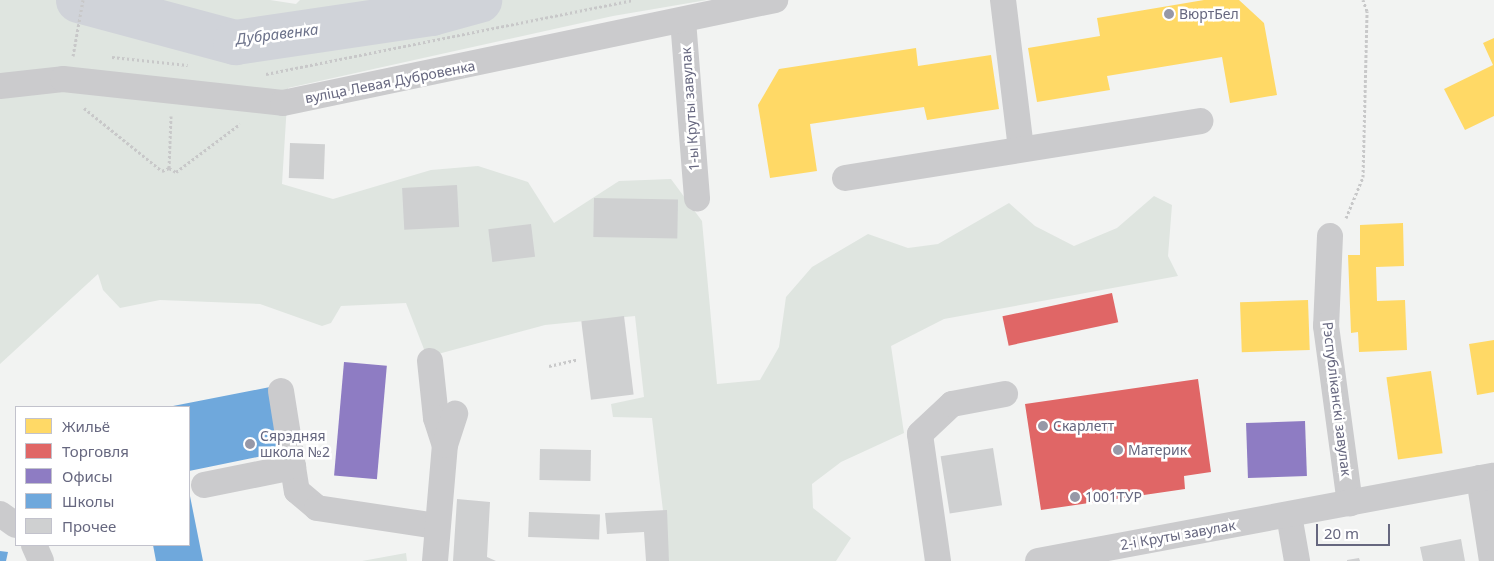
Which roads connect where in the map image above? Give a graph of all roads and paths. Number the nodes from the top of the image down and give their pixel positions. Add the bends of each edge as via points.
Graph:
1 (83, 0) edge
2 (632, 0) edge
3 (775, 0) edge
4 (1004, 0) edge
5 (1363, 0) edge
6 (683, 20) junction
7 (109, 57) dead end
8 (73, 58) junction
9 (82, 58) dead end
10 (64, 59) dead end
11 (194, 66) dead end
12 (260, 75) dead end
13 (0, 86) edge
14 (78, 103) dead end
15 (171, 111) dead end
16 (243, 121) dead end
17 (1200, 121) dead end
18 (1022, 149) junction
19 (169, 168) junction
20 (845, 178) dead end
21 (697, 198) dead end
22 (1335, 227) joint
23 (576, 360) dead end
24 (430, 361) dead end
25 (549, 366) dead end
26 (281, 391) dead end
27 (1005, 394) dead end
28 (455, 414) dead end
29 (445, 446) junction
30 (293, 467) junction
31 (1486, 477) edge
32 (204, 485) dead end
33 (1350, 502) junction
34 (0, 514) edge
35 (1288, 515) junction
36 (15, 524) edge
37 (436, 526) junction
38 (34, 546) edge
39 (1045, 560) edge
40 (41, 561) edge
41 (435, 561) edge
42 (938, 561) edge
43 (1297, 561) edge
44 (1492, 561) edge

1 - 8 path
2 - 12 path
3 - 6 street, вуліца Левая Дубровенка
4 - 18 street
5 - 22 path via 1367,11 1363,177 1348,218
6 - 13 street, вуліца Левая Дубровенка via 283,103 63,79
6 - 21 street, 1-ы Круты завулак
7 - 11 path
8 - 9 path
8 - 10 path
14 - 19 path via 162,171
15 - 19 path
16 - 19 path via 176,172
17 - 18 street
18 - 20 street
22 - 33 street, Рэспубліканскі завулак via 1326,326
23 - 25 path
24 - 29 street via 436,418
26 - 30 street
27 - 42 street via 952,404 920,434
28 - 29 street
29 - 37 street
30 - 32 street
30 - 37 street via 298,491 317,508
31 - 33 street, 2-і Круты завулак
31 - 44 street
33 - 35 street, 2-і Круты завулак
34 - 36 street
35 - 39 street, 2-і Круты завулак
35 - 43 street
37 - 41 street
38 - 40 street

